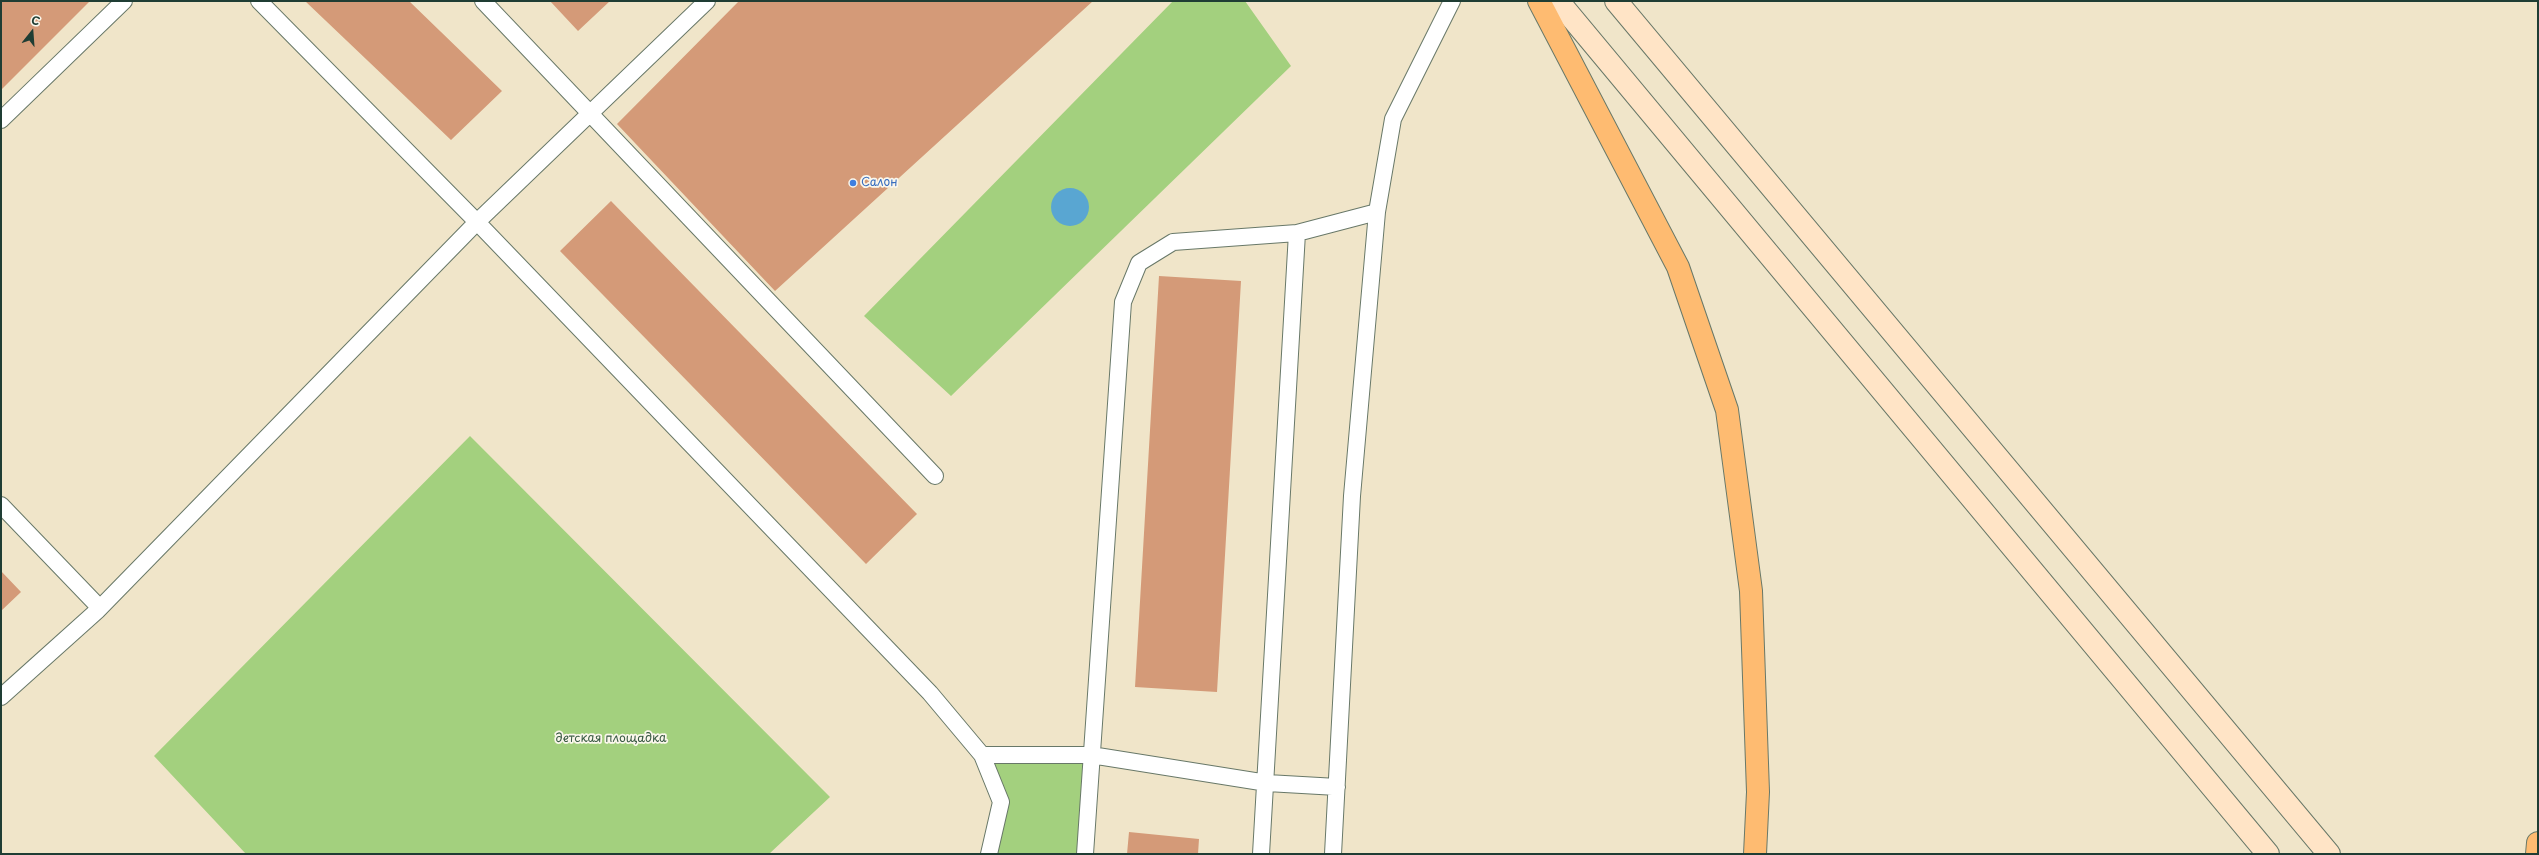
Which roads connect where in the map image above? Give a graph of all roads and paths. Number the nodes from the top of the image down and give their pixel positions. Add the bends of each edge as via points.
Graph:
1 (124, 1) edge
2 (259, 1) edge
3 (483, 1) edge
4 (706, 1) edge
5 (1452, 1) edge
6 (1539, 1) edge
7 (1558, 1) edge
8 (1616, 1) edge
9 (590, 115) junction
10 (1, 120) edge
11 (1377, 212) junction
12 (478, 222) junction
13 (1297, 234) junction
14 (935, 476) dead end
15 (1, 505) edge
16 (100, 608) junction
17 (1, 697) edge
18 (982, 755) junction
19 (1091, 755) junction
20 (1267, 783) junction
21 (1337, 787) junction
22 (2538, 843) edge
23 (989, 854) edge
24 (1085, 854) edge
25 (1261, 854) edge
26 (1333, 854) edge
27 (1755, 854) edge
28 (2268, 854) edge
29 (2329, 854) edge
30 (2537, 854) edge

1 - 10 lane
2 - 12 lane
3 - 9 lane
4 - 9 lane
5 - 11 lane via 1393,118
6 - 27 main road via 1678,267 1727,410 1751,592 1758,792
7 - 28 main road
8 - 29 main road
9 - 12 lane
9 - 14 lane
11 - 13 lane
11 - 21 lane via 1352,496
12 - 16 lane
12 - 18 lane via 930,693
13 - 19 lane via 1173,242 1139,263 1123,302
13 - 20 lane
15 - 16 lane
16 - 17 lane
18 - 19 lane
18 - 23 lane via 1001,802
19 - 20 lane
19 - 24 lane
20 - 21 lane
20 - 25 lane
21 - 26 lane
22 - 30 main road

